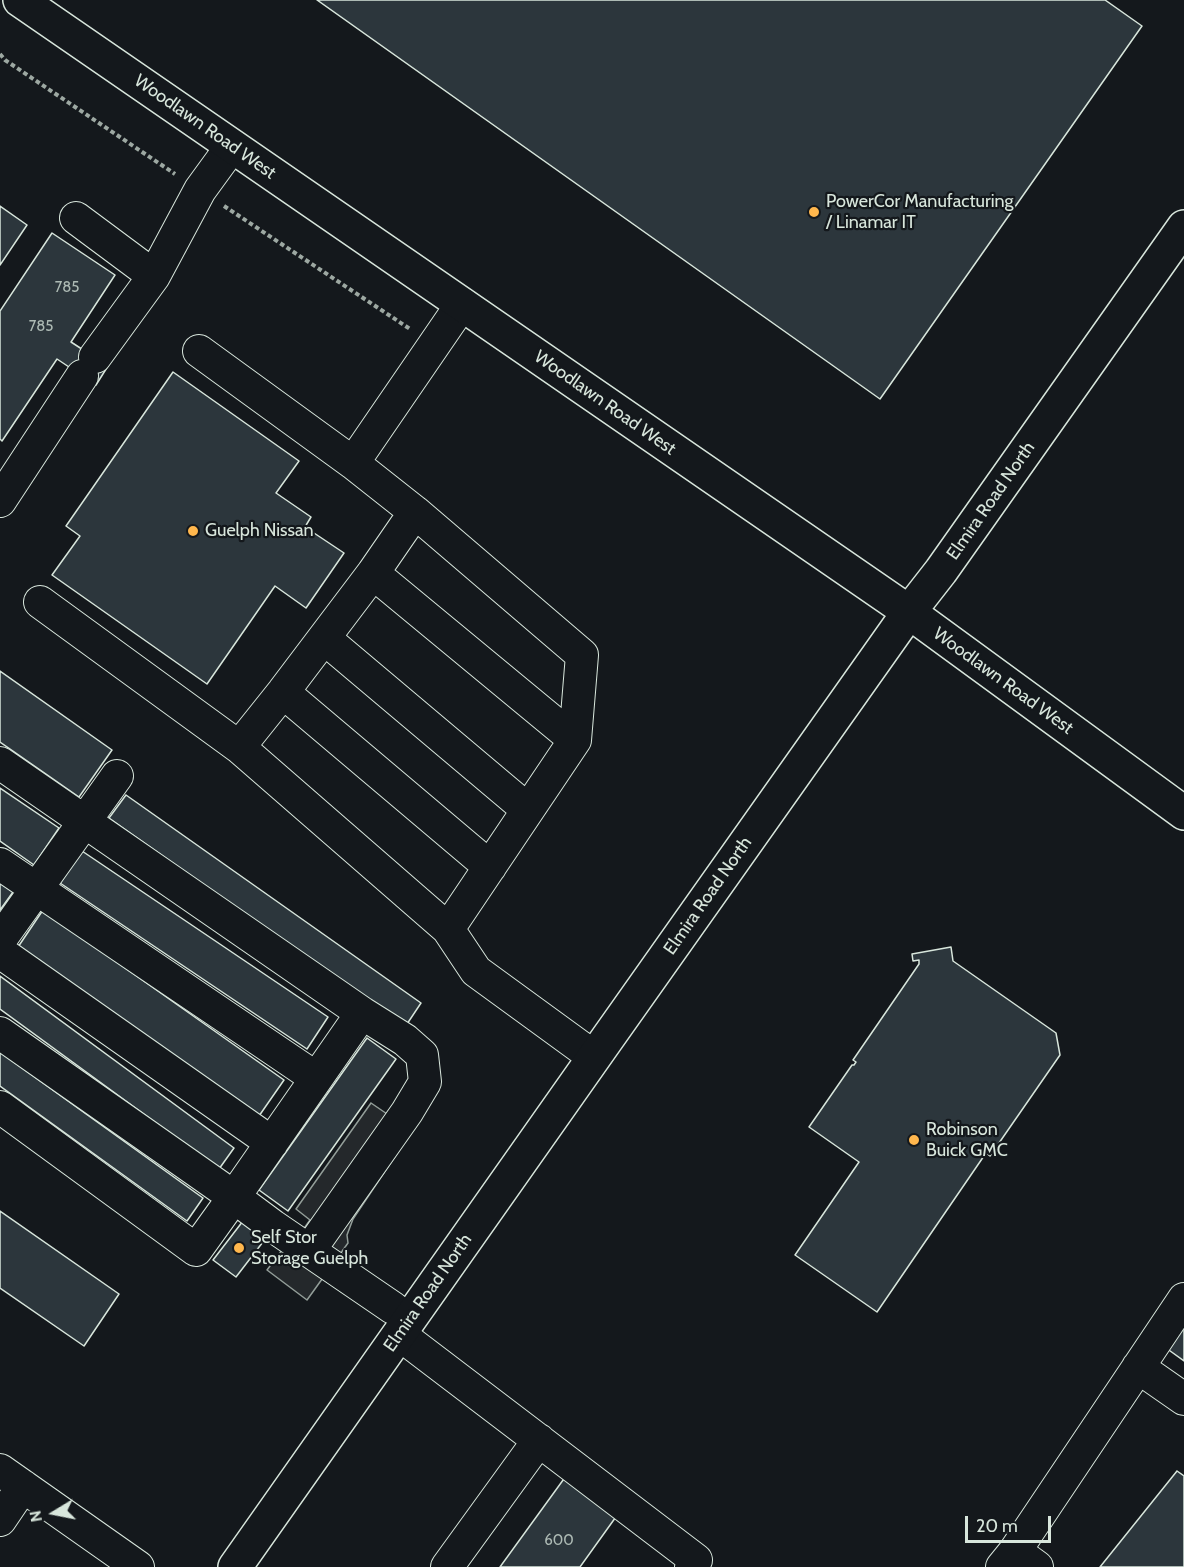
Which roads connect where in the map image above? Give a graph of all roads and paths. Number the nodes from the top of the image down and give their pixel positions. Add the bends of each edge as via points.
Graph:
1 (20, 0) edge
2 (232, 146) junction
3 (76, 218) dead end
4 (1184, 227) edge
5 (154, 276) junction
6 (462, 304) junction
7 (200, 351) dead end
8 (353, 463) junction
9 (2, 492) edge
10 (415, 512) junction
11 (373, 573) junction
12 (40, 602) dead end
13 (909, 612) junction
14 (324, 638) junction
15 (283, 692) junction
16 (575, 740) junction
17 (239, 747) junction
18 (0, 763) edge
19 (117, 776) dead end
20 (528, 810) junction
21 (1184, 813) edge
22 (84, 822) junction
23 (0, 864) edge
24 (490, 867) junction
25 (36, 889) junction
26 (448, 929) junction
27 (0, 940) edge
28 (0, 952) edge
29 (362, 1013) junction
30 (0, 1033) edge
31 (594, 1057) junction
32 (316, 1078) junction
33 (0, 1107) edge
34 (272, 1143) junction
35 (234, 1197) junction
36 (309, 1251) junction
37 (1184, 1299) edge
38 (396, 1321) junction
39 (1138, 1367) junction
40 (1184, 1399) edge
41 (539, 1440) junction
42 (12, 1478) edge
43 (0, 1520) edge
44 (1018, 1562) edge
45 (138, 1567) edge
46 (235, 1567) edge
47 (447, 1567) edge
48 (691, 1567) edge

1 - 2 main road, Woodlawn Road West
2 - 5 lane via 200,190
2 - 6 main road, Woodlawn Road West
3 - 5 lane
4 - 13 main road, Elmira Road North
5 - 9 lane
6 - 8 lane
6 - 13 main road, Woodlawn Road West
7 - 8 lane
8 - 10 lane
10 - 11 lane
10 - 16 lane via 582,655
11 - 14 lane
11 - 16 lane
12 - 17 lane
13 - 21 main road, Woodlawn Road West
13 - 31 main road, Elmira Road North
14 - 15 lane
14 - 20 lane
15 - 17 lane
15 - 24 lane
16 - 20 lane
17 - 26 lane
18 - 22 lane
19 - 22 lane
20 - 24 lane
22 - 25 lane
22 - 29 lane
23 - 25 lane
24 - 26 lane
25 - 27 lane
25 - 32 lane
26 - 31 lane via 476,971
28 - 34 lane
29 - 32 lane
29 - 36 lane via 405,1040 422,1056 425,1082
30 - 35 lane
31 - 38 main road, Elmira Road North
32 - 34 lane
33 - 35 lane via 196,1250
34 - 35 lane
35 - 36 lane
36 - 38 lane
37 - 39 lane
38 - 41 lane
38 - 46 main road, Elmira Road North
39 - 40 lane
39 - 44 lane
41 - 47 lane
41 - 48 lane via 696,1560
42 - 43 lane
42 - 45 lane

